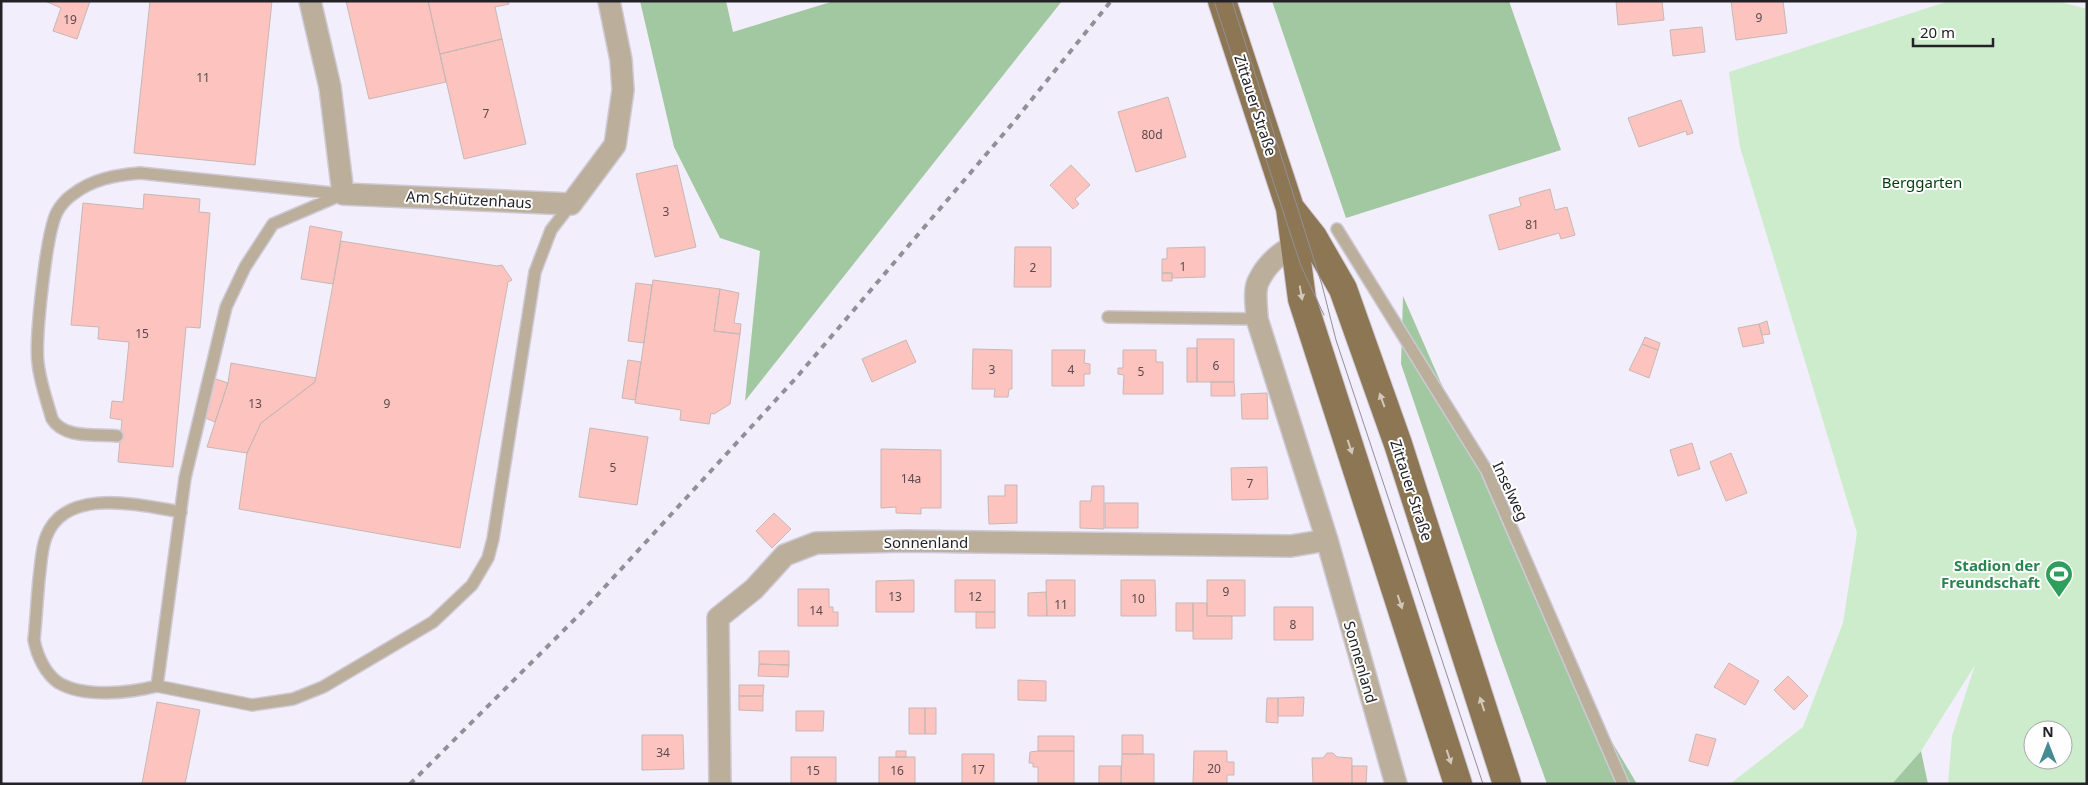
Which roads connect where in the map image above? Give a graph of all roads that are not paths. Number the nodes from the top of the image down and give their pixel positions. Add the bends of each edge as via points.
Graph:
1 (310, 1) edge
2 (609, 1) edge
3 (1222, 1) edge
4 (343, 194) junction
5 (571, 204) junction
6 (1315, 237) junction
7 (1108, 317) dead end
8 (1257, 319) junction
9 (117, 436) dead end
10 (181, 512) junction
11 (1327, 540) junction
12 (157, 686) junction
13 (720, 784) edge
14 (1396, 784) edge
15 (1458, 784) edge
16 (1507, 784) edge
17 (1622, 784) edge

1 - 4 street via 330,87
2 - 5 street via 621,60 623,90 615,145
3 - 6 main road, Zittauer Straße via 1290,208
4 - 5 street, Am Schützenhaus
4 - 9 lane via 140,173 116,175 90,183 71,195 57,212 50,231 38,336 38,364 57,427 70,432
4 - 10 lane via 273,224 246,267 226,307 189,460
5 - 12 lane via 552,230 535,272 493,539 488,558 472,585 433,622 323,687 292,699 252,705
6 - 8 street, Sonnenland via 1277,257 1258,280
6 -> 15 main road, Zittauer Straße via 1302,299
16 -> 6 main road, Zittauer Straße via 1392,426 1343,290
6 - 17 lane, Inselweg via 1487,471
7 - 8 lane
8 - 11 street, Sonnenland
10 - 12 lane
10 - 12 lane via 109,502 71,509 55,522 46,537 42,554 34,640 44,667 58,682 84,691 120,694
11 - 13 street, Sonnenland via 1291,546 816,542 785,554 754,590 718,618
11 - 14 street, Sonnenland

